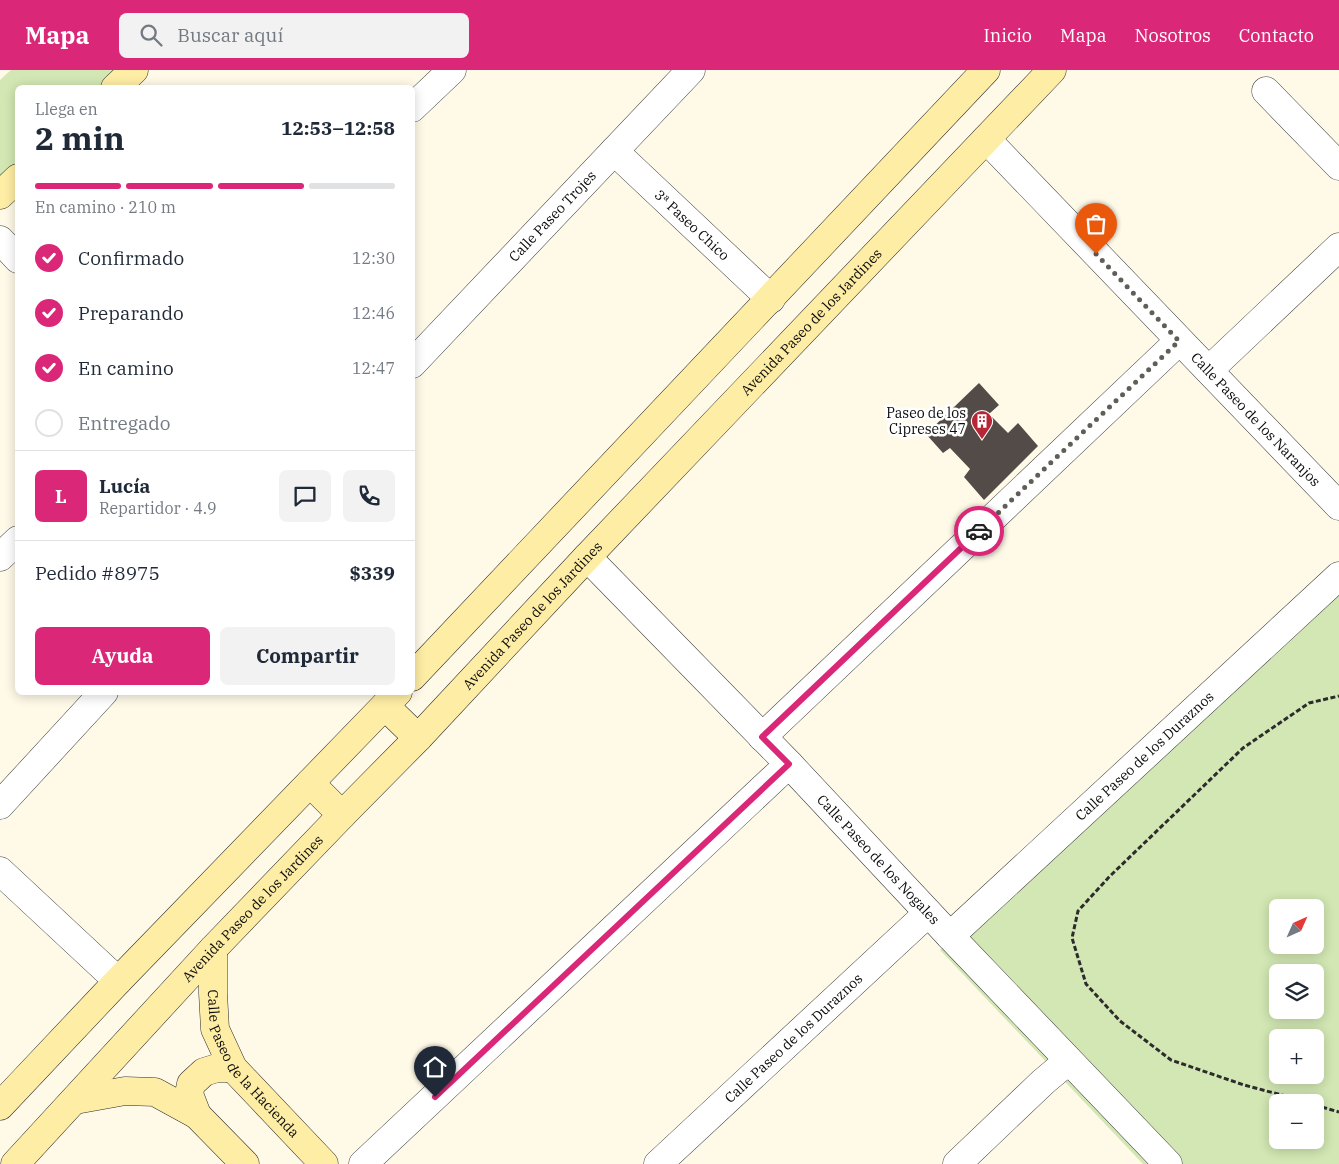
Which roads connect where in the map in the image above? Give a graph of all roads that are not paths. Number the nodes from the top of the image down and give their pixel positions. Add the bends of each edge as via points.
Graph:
1 (134, 70) edge
2 (452, 70) edge
3 (691, 70) edge
4 (986, 70) edge
5 (1052, 70) edge
6 (118, 85) edge
7 (1266, 91) dead end
8 (415, 105) edge
9 (986, 138) junction
10 (614, 151) junction
11 (1339, 166) edge
12 (15, 181) edge
13 (0, 195) edge
14 (0, 240) edge
15 (1339, 248) edge
16 (15, 256) edge
17 (771, 299) junction
18 (1179, 341) junction
19 (415, 361) edge
20 (1209, 370) junction
21 (1339, 506) edge
22 (15, 543) edge
23 (0, 557) edge
24 (587, 557) junction
25 (1339, 576) edge
26 (415, 674) edge
27 (101, 695) edge
28 (391, 699) edge
29 (762, 737) junction
30 (418, 738) junction
31 (789, 764) junction
32 (310, 782) junction
33 (0, 805) edge
34 (342, 815) junction
35 (0, 872) edge
36 (928, 913) junction
37 (950, 936) junction
38 (213, 948) junction
39 (118, 981) junction
40 (1068, 1061) junction
41 (233, 1068) junction
42 (75, 1100) junction
43 (0, 1106) edge
44 (197, 1115) junction
45 (15, 1164) edge
46 (245, 1164) edge
47 (324, 1164) edge
48 (364, 1164) edge
49 (658, 1164) edge
50 (958, 1164) edge
51 (1168, 1164) edge

1 - 6 street
2 - 8 street
3 - 10 street, Calle Paseo Trojes
4 - 17 street
5 - 9 street, Avenida Paseo de los Jardines
7 - 11 street
9 - 18 street, Calle Paseo de los Naranjos
9 - 24 street, Avenida Paseo de los Jardines
10 - 17 street, 3ª Paseo Chico
10 - 19 street, Calle Paseo Trojes
12 - 13 street
14 - 16 street
15 - 20 street
17 - 26 street
18 - 20 street, Calle Paseo de los Naranjos
18 - 29 street
20 - 21 street, Calle Paseo de los Naranjos
22 - 23 street
24 - 29 street, Calle Paseo de los Nogales
24 - 30 street, Avenida Paseo de los Jardines
25 - 37 street, Calle Paseo de los Duraznos
27 - 33 street
28 - 30 street
28 - 32 street
29 - 31 street, Calle Paseo de los Nogales
30 - 34 street, Avenida Paseo de los Jardines
31 - 36 street, Calle Paseo de los Nogales
31 - 48 street
32 - 34 street
32 - 39 street
34 - 38 street, Avenida Paseo de los Jardines
35 - 39 street
36 - 37 street, Calle Paseo de los Nogales
36 - 49 street, Calle Paseo de los Duraznos
37 - 40 street, Calle Paseo de los Nogales
38 - 41 street, Calle Paseo de la Hacienda via 215,1030
38 - 42 street, Avenida Paseo de los Jardines
39 - 43 street
40 - 50 street
40 - 51 street, Calle Paseo de los Nogales
41 - 44 street via 204,1072 191,1084 189,1094
41 - 47 street, Calle Paseo de la Hacienda
42 - 44 street via 125,1091 155,1092
42 - 45 street, Avenida Paseo de los Jardines
44 - 46 street

